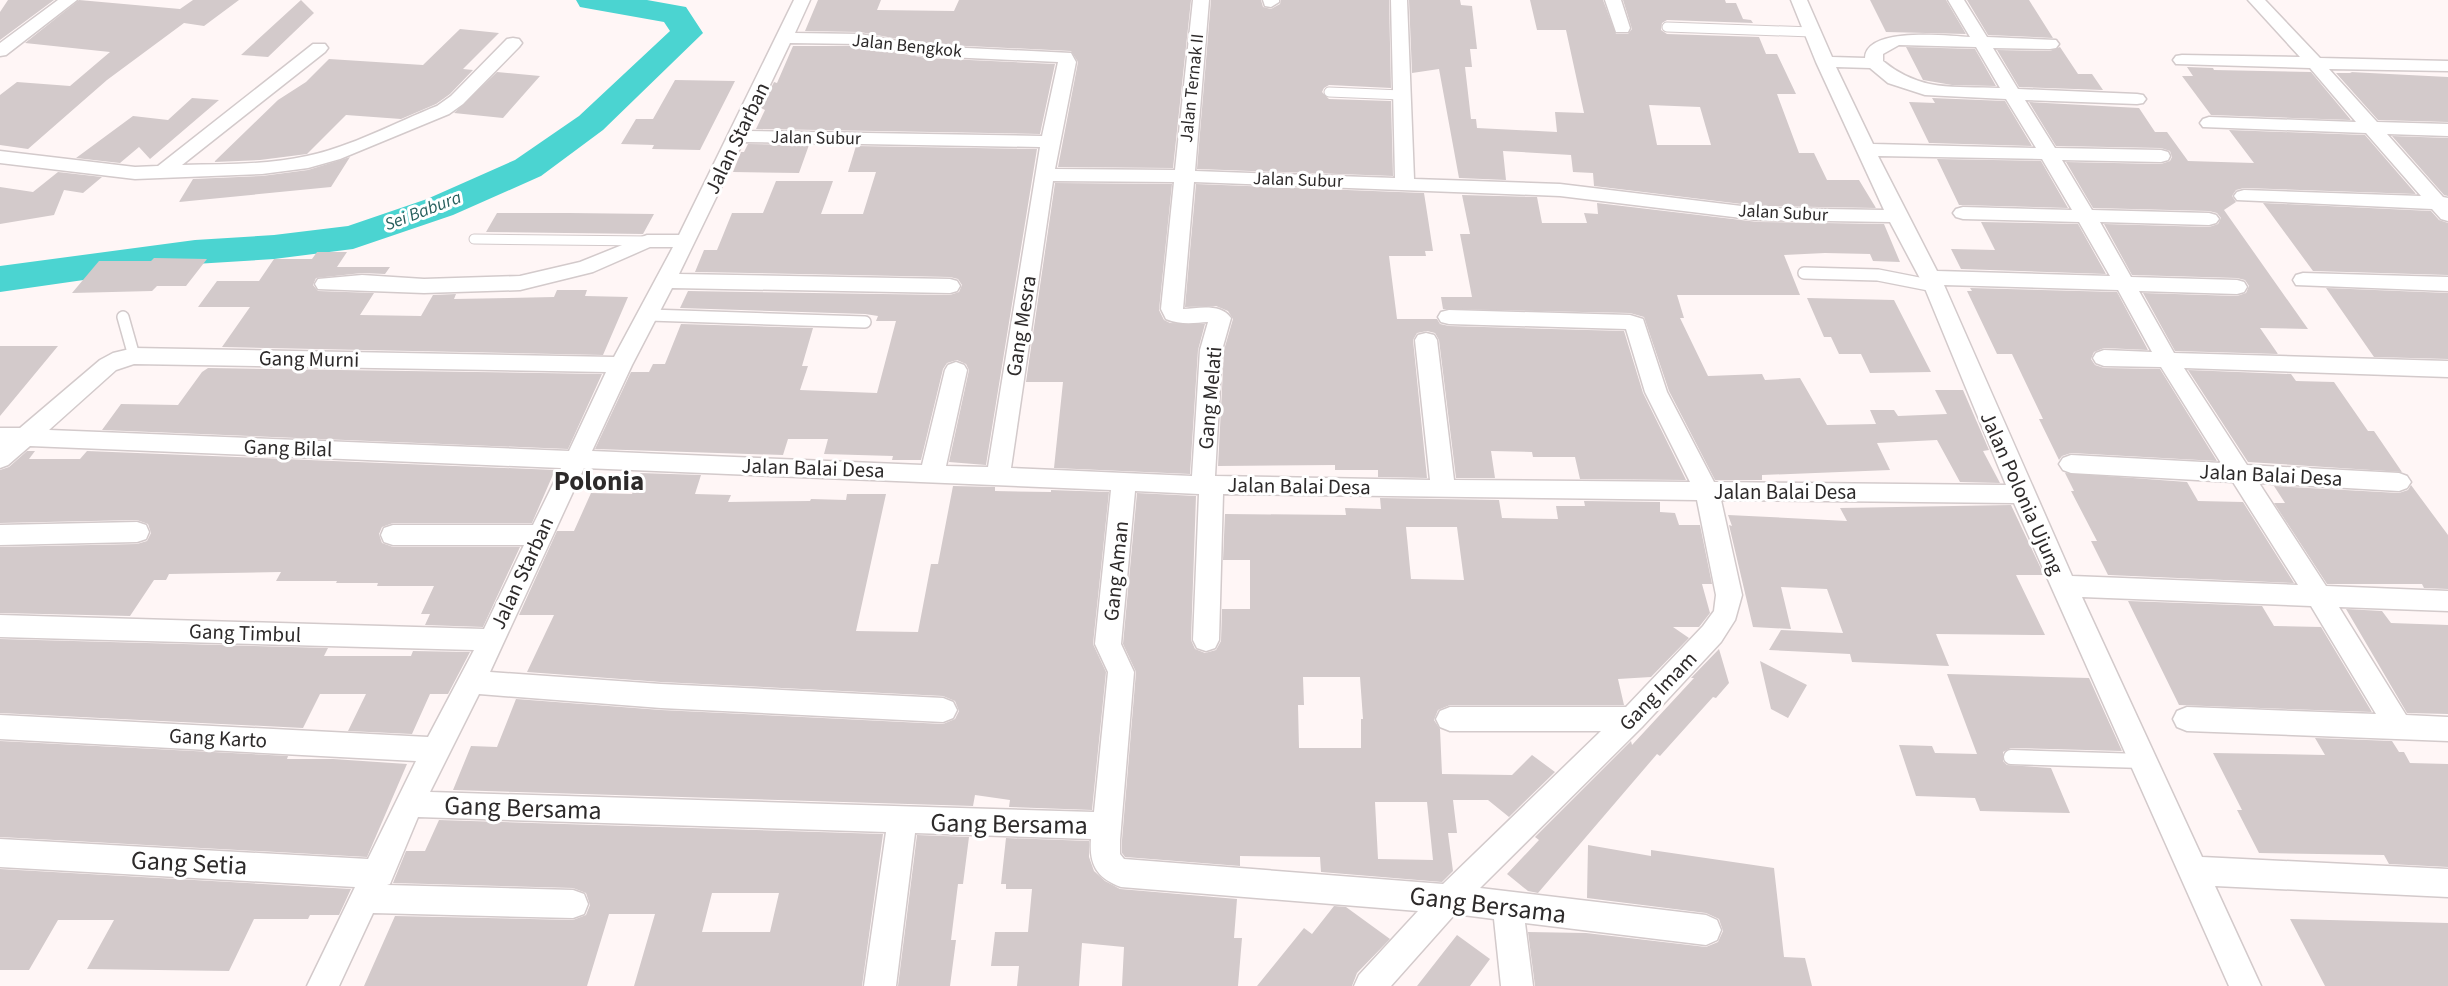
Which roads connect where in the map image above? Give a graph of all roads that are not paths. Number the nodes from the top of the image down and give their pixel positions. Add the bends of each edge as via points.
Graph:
1 (69, 0) edge
2 (802, 0) edge
3 (1201, 0) edge
4 (1399, 0) edge
5 (1613, 0) edge
6 (1799, 0) edge
7 (1956, 0) edge
8 (2256, 0) edge
9 (1667, 27) dead end
10 (1622, 28) dead end
11 (1812, 32) junction
12 (785, 38) junction
13 (1980, 41) junction
14 (513, 43) dead end
15 (2050, 44) dead end
16 (320, 48) dead end
17 (0, 51) edge
18 (2182, 60) dead end
19 (2313, 61) junction
20 (1825, 62) junction
21 (1874, 63) junction
22 (2448, 66) edge
23 (1329, 92) dead end
24 (2013, 94) junction
25 (1402, 95) junction
26 (2137, 99) dead end
27 (2209, 123) dead end
28 (2372, 128) junction
29 (2448, 130) edge
30 (738, 136) junction
31 (1050, 142) junction
32 (1867, 150) junction
33 (2048, 153) junction
34 (2161, 156) dead end
35 (0, 157) edge
36 (161, 173) junction
37 (1044, 175) junction
38 (1183, 176) junction
39 (1405, 184) junction
40 (2244, 196) dead end
41 (2444, 207) edge
42 (1963, 213) dead end
43 (1897, 216) junction
44 (2086, 216) junction
45 (2209, 219) dead end
46 (474, 239) dead end
47 (647, 241) junction
48 (686, 241) junction
49 (1804, 273) dead end
50 (2303, 280) dead end
51 (666, 281) junction
52 (1932, 282) junction
53 (325, 284) dead end
54 (2126, 284) junction
55 (2448, 284) edge
56 (950, 286) dead end
57 (2237, 287) dead end
58 (649, 315) junction
59 (123, 316) dead end
60 (1449, 317) dead end
61 (865, 322) dead end
62 (1426, 340) dead end
63 (134, 356) junction
64 (2104, 358) dead end
65 (2167, 359) junction
66 (621, 365) junction
67 (2448, 369) edge
68 (956, 370) dead end
69 (0, 436) edge
70 (27, 437) junction
71 (0, 459) edge
72 (576, 459) junction
73 (2071, 464) dead end
74 (932, 473) junction
75 (2241, 474) junction
76 (998, 477) junction
77 (1124, 482) junction
78 (2398, 482) dead end
79 (1207, 484) junction
80 (1443, 489) junction
81 (1707, 492) junction
82 (2022, 494) junction
83 (137, 532) dead end
84 (0, 535) edge
85 (393, 535) dead end
86 (540, 535) junction
87 (2063, 586) junction
88 (2319, 597) junction
89 (2448, 602) edge
90 (0, 626) edge
91 (490, 640) junction
92 (1206, 640) dead end
93 (472, 682) junction
94 (943, 710) dead end
95 (1450, 719) dead end
96 (1632, 719) junction
97 (2187, 719) dead end
98 (0, 727) edge
99 (2398, 727) junction
100 (2448, 729) edge
101 (436, 750) junction
102 (2012, 757) dead end
103 (2143, 762) junction
104 (412, 804) junction
105 (902, 821) junction
106 (1107, 826) junction
107 (0, 853) edge
108 (2193, 871) junction
109 (2448, 883) edge
110 (373, 887) junction
111 (1449, 899) junction
112 (573, 904) dead end
113 (1508, 907) junction
114 (1706, 930) dead end
115 (323, 986) edge
116 (880, 986) edge
117 (1370, 986) edge
118 (1517, 986) edge
119 (2245, 986) edge

1 - 17 street
2 - 12 street, Jalan Starban
3 - 38 street, Jalan Ternak II
4 - 25 street
5 - 10 street
6 - 11 street, Jalan Polonia Ujung
7 - 13 street
8 - 19 street
9 - 11 lane
11 - 20 street, Jalan Polonia Ujung
12 - 30 street, Jalan Starban
12 - 31 street, Jalan Bengkok via 860,39 926,51 1065,57
13 - 15 street
13 - 21 street via 1897,40 1874,52
13 - 24 street
14 - 36 street via 443,110 333,155 262,168
16 - 36 street
18 - 19 street
19 - 22 street
19 - 28 street
20 - 21 street
20 - 32 street, Jalan Polonia Ujung
21 - 24 street via 1894,79 1924,90
23 - 25 lane
24 - 26 street
24 - 33 street
25 - 39 street
27 - 28 street
28 - 29 street
28 - 41 street
30 - 31 street, Jalan Subur
30 - 48 street, Jalan Starban
31 - 37 street
32 - 33 street
32 - 43 street, Jalan Polonia Ujung
33 - 34 street
33 - 44 street
35 - 36 street
37 - 38 street, Jalan Subur
37 - 76 street, Gang Mesra
38 - 39 street, Jalan Subur
38 - 79 street, Gang Melati via 1172,309 1179,316 1220,318 1211,350
39 - 43 street, Jalan Subur via 1560,190 1758,214
40 - 41 street
42 - 44 street
43 - 52 street, Jalan Polonia Ujung
44 - 45 street
44 - 54 street
46 - 47 lane
47 - 48 street
47 - 53 street via 586,267 520,283
48 - 51 street, Jalan Starban
49 - 52 lane via 1878,275
50 - 55 street
51 - 56 street
51 - 58 street, Jalan Starban
52 - 54 street
52 - 82 street, Jalan Polonia Ujung
54 - 57 street
54 - 65 street
58 - 61 lane
58 - 66 street, Jalan Starban
59 - 63 lane
60 - 81 street, Gang Imam via 1633,323 1656,392
62 - 80 street
63 - 66 street, Gang Murni
63 - 70 street, Gang Murni via 108,365
64 - 65 street
65 - 67 street
65 - 75 street
66 - 72 street, Jalan Starban
68 - 74 street
69 - 70 street, Gang Bilal
70 - 71 street
70 - 72 street, Gang Bilal
72 - 74 street, Jalan Balai Desa
72 - 86 street, Jalan Starban
73 - 75 street, Jalan Balai Desa
74 - 76 street, Jalan Balai Desa
75 - 78 street, Jalan Balai Desa
75 - 88 street
76 - 77 street, Jalan Balai Desa
77 - 79 street, Jalan Balai Desa
77 - 106 street, Gang Aman via 1108,644 1126,659 1121,672
79 - 80 street, Jalan Balai Desa
79 - 92 street
80 - 81 street, Jalan Balai Desa
81 - 82 street, Jalan Balai Desa
81 - 96 street, Gang Imam via 1729,595 1725,612 1712,634
82 - 87 street, Jalan Polonia Ujung
83 - 84 street
85 - 86 street
86 - 91 street, Jalan Starban
87 - 88 street
87 - 103 street, Jalan Polonia Ujung
88 - 89 street
88 - 99 street
90 - 91 street, Gang Timbul
91 - 93 street, Jalan Starban
93 - 94 street
93 - 101 street, Jalan Starban
95 - 96 street
96 - 111 street, Gang Imam
97 - 99 street
98 - 101 street, Gang Karto
99 - 100 street
101 - 104 street, Jalan Starban
102 - 103 lane
103 - 108 street, Jalan Polonia Ujung
104 - 105 street, Gang Bersama
104 - 110 street, Jalan Starban
105 - 106 street, Gang Bersama
105 - 116 street
106 - 111 street, Gang Bersama via 1106,862 1121,873
107 - 110 street, Gang Setia
108 - 109 street
108 - 119 street, Jalan Polonia Ujung
110 - 112 street, Gang Setia
110 - 115 street, Jalan Starban
111 - 113 street, Gang Bersama
111 - 117 street, Gang Imam
113 - 114 street, Gang Bersama
113 - 118 street

